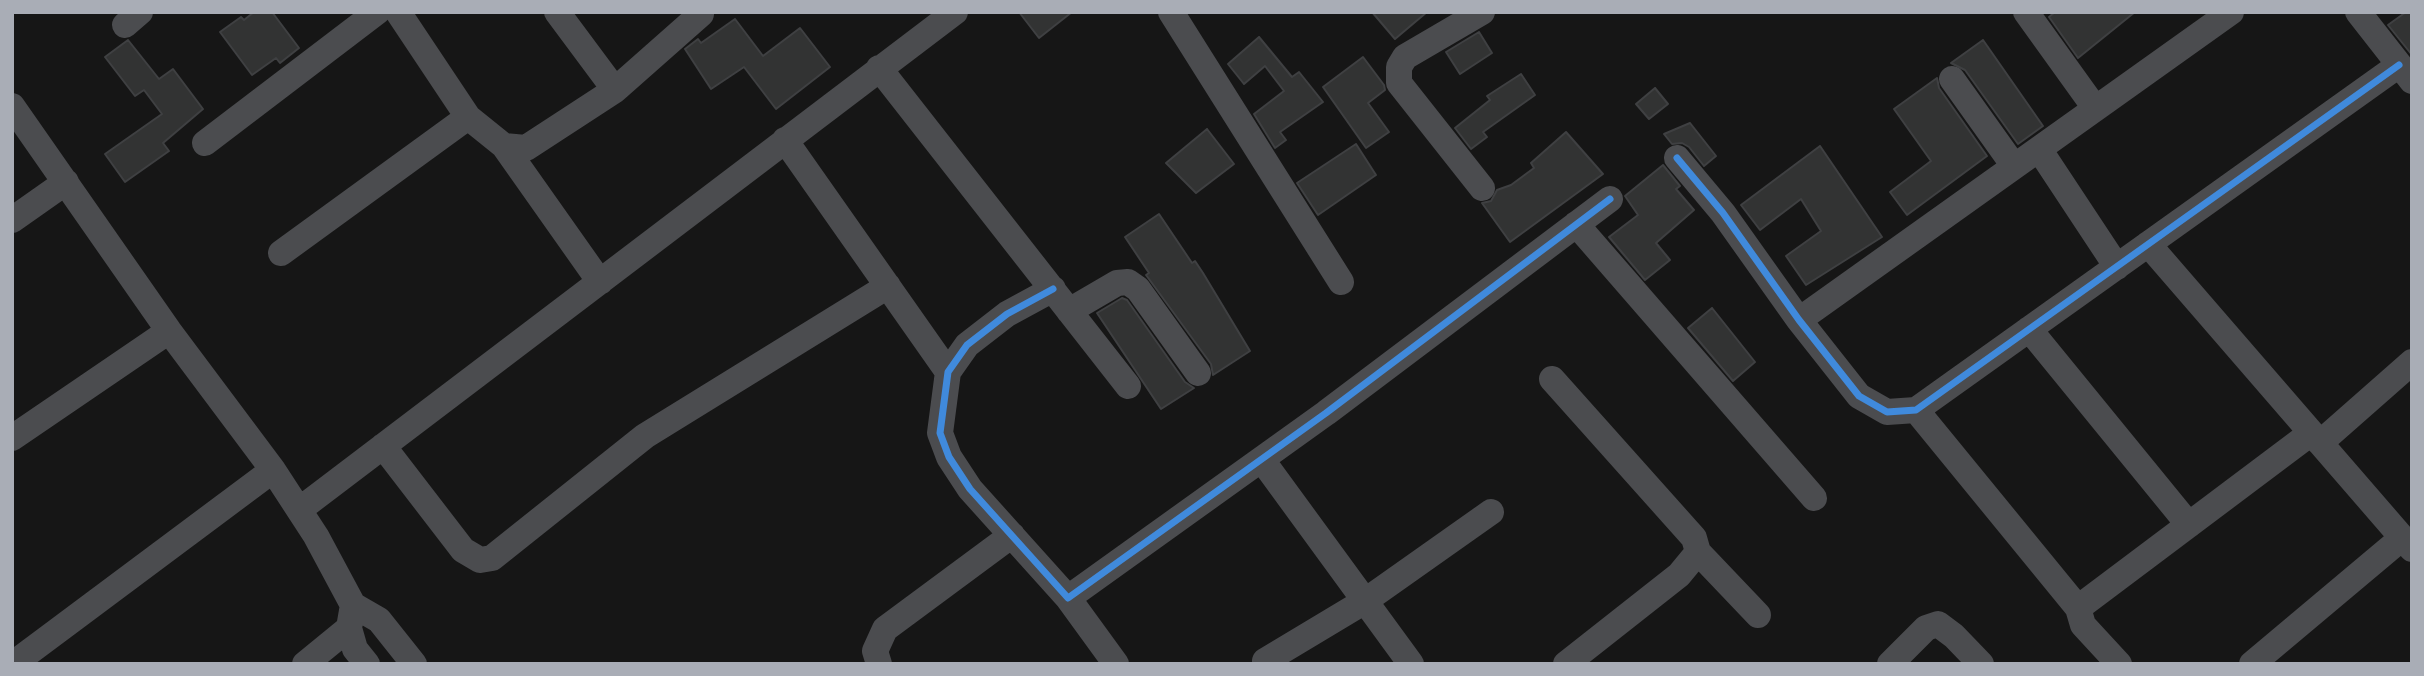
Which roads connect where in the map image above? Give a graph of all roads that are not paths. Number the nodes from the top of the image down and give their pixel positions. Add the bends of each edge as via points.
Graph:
1 (377, 12) edge
2 (398, 12) edge
3 (557, 12) edge
4 (955, 12) edge
5 (1171, 12) edge
6 (1482, 12) edge
7 (2026, 12) edge
8 (2231, 12) edge
9 (2358, 12) edge
10 (701, 13) edge
11 (879, 68) junction
12 (2405, 73) edge
13 (1952, 79) dead end
14 (615, 90) junction
15 (12, 106) edge
16 (2095, 108) junction
17 (468, 117) junction
18 (785, 140) junction
19 (205, 143) dead end
20 (504, 146) junction
21 (2039, 149) junction
22 (1677, 158) dead end
23 (2014, 166) junction
24 (66, 182) junction
25 (1482, 188) dead end
26 (1611, 199) dead end
27 (12, 220) edge
28 (1576, 225) junction
29 (2148, 244) junction
30 (281, 253) dead end
31 (2117, 267) junction
32 (600, 282) junction
33 (1341, 282) dead end
34 (888, 286) junction
35 (1053, 289) junction
36 (1069, 311) junction
37 (1799, 320) junction
38 (2029, 329) junction
39 (169, 331) junction
40 (2412, 362) edge
41 (948, 372) junction
42 (1198, 373) dead end
43 (1552, 379) dead end
44 (1128, 386) dead end
45 (1916, 410) junction
46 (12, 438) edge
47 (2316, 438) junction
48 (383, 446) junction
49 (1262, 460) junction
50 (273, 470) junction
51 (1814, 498) dead end
52 (299, 510) junction
53 (1491, 512) dead end
54 (2189, 525) junction
55 (1012, 535) junction
56 (2407, 544) edge
57 (1698, 552) junction
58 (1068, 598) junction
59 (1365, 601) junction
60 (2078, 608) junction
61 (1758, 615) dead end
62 (351, 616) junction
63 (1582, 659) edge
64 (1265, 661) dead end
65 (13, 664) edge
66 (304, 664) edge
67 (367, 664) edge
68 (414, 664) edge
69 (879, 664) edge
70 (1116, 664) edge
71 (1411, 664) edge
72 (1890, 664) edge
73 (1981, 664) edge
74 (2119, 664) edge
75 (2252, 664) edge

1 - 19 street
2 - 17 street
3 - 14 street
4 - 11 street
5 - 33 street
6 - 25 street via 1405,57 1398,83
7 - 16 street
8 - 16 street
9 - 12 street
10 - 14 street
11 - 18 street
11 - 35 street
12 - 29 street
13 - 23 street
14 - 20 street via 526,148
15 - 24 street
16 - 21 street
17 - 20 street
17 - 30 street
18 - 32 street
18 - 34 street
20 - 32 street
21 - 23 street
21 - 31 street
22 - 37 street via 1723,213
23 - 37 street
24 - 27 street
24 - 39 street
26 - 28 street
28 - 49 street
28 - 51 street
29 - 31 street
29 - 47 street
31 - 38 street
32 - 48 street
34 - 41 street
34 - 48 street via 645,436 492,558 480,560 464,550
35 - 36 street
35 - 41 street via 1007,314 967,345
36 - 42 street via 1118,283 1128,282 1138,289
36 - 44 street
37 - 45 street via 1859,396 1887,412
38 - 45 street
38 - 54 street
39 - 46 street
39 - 50 street
40 - 47 street
41 - 55 street via 940,433 949,457 970,489
43 - 57 street via 1694,538
45 - 60 street
47 - 54 street
47 - 56 street
48 - 52 street
49 - 58 street
49 - 59 street
50 - 52 street
50 - 65 street
52 - 62 street
53 - 59 street
54 - 60 street
55 - 58 street
55 - 69 street via 885,629 875,651
56 - 75 street
57 - 61 street
57 - 63 street via 1679,575
58 - 70 street
59 - 64 street
59 - 71 street
60 - 74 street via 2083,625
62 - 66 street
62 - 67 street via 355,649
62 - 68 street via 379,620
72 - 73 street via 1926,628 1938,624

